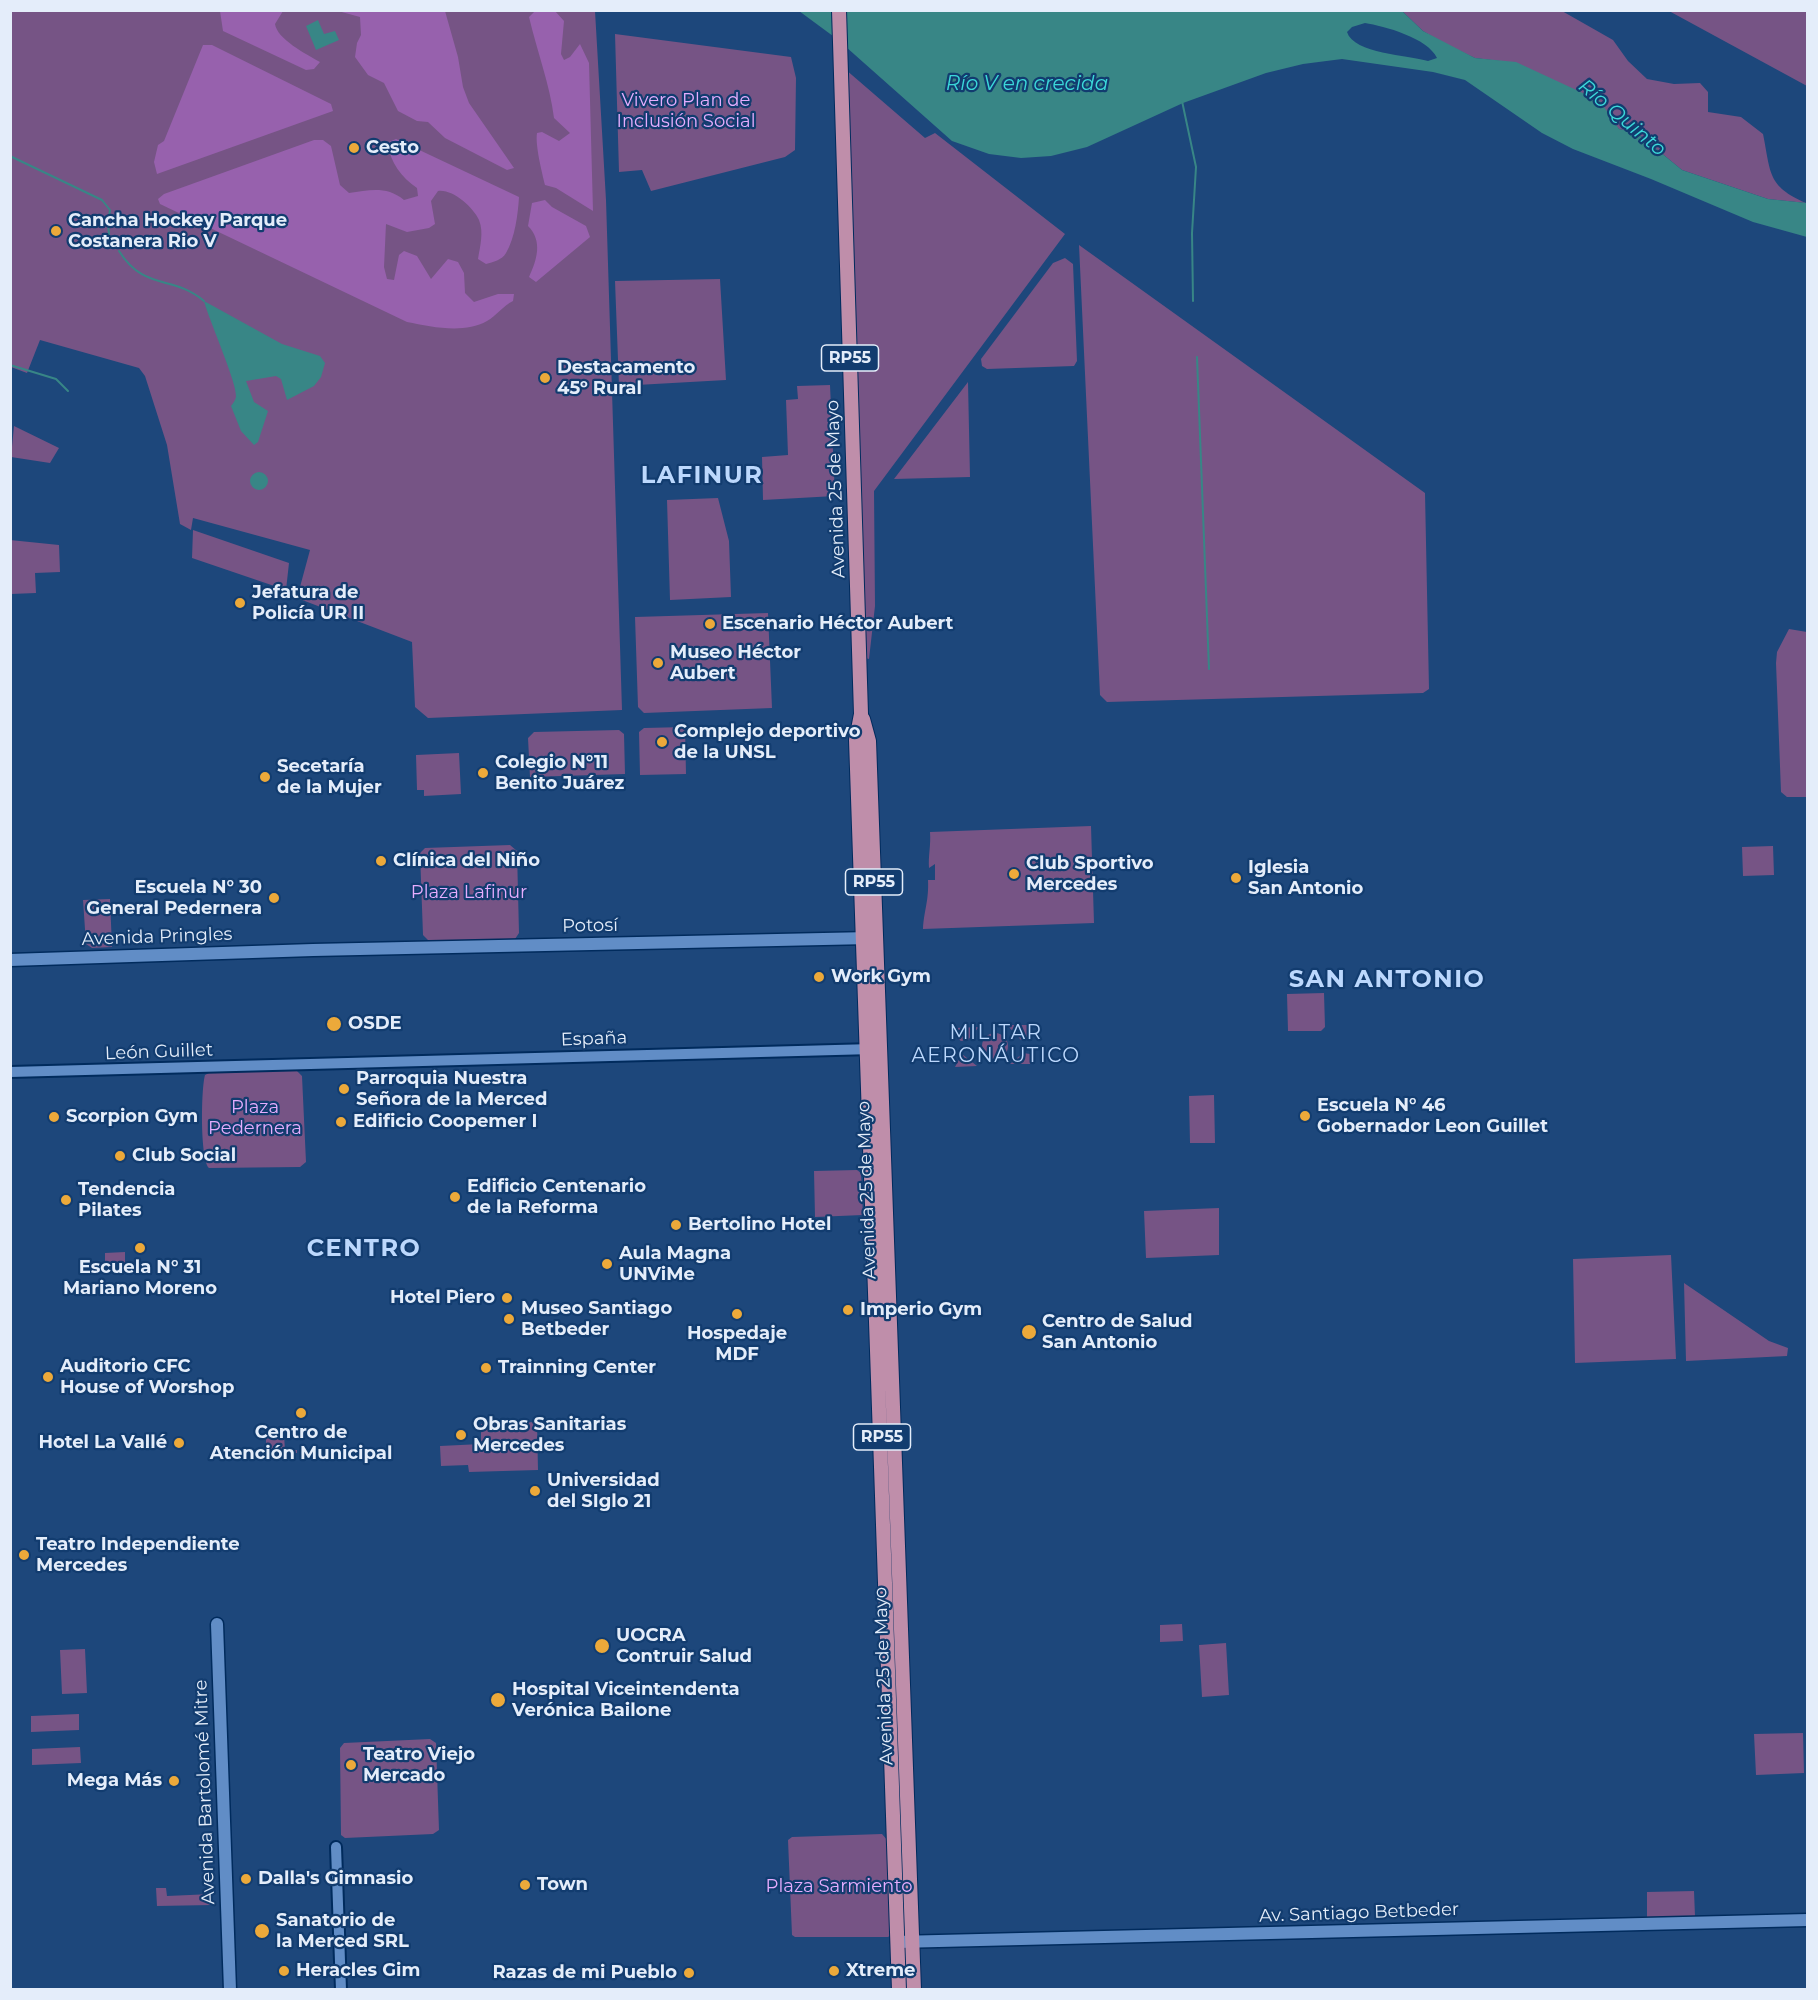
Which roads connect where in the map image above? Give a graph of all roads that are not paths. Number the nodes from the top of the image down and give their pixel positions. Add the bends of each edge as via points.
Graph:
1 (839, 10) edge
2 (870, 938) junction
3 (305, 950) joint
4 (10, 960) edge
5 (874, 1049) junction
6 (309, 1063) joint
7 (10, 1072) edge
8 (878, 1160) junction
9 (217, 1624) dead end
10 (336, 1847) dead end
11 (1808, 1920) edge
12 (897, 1942) junction
13 (912, 1942) junction
14 (230, 1989) edge
15 (341, 1989) edge
16 (899, 1989) edge
17 (914, 1989) edge

1 - 2 main road, Avenida 25 de Mayo / RP55 via 861,714 856,740
2 - 3 main road, Potosí
2 - 5 main road, Avenida 25 de Mayo / RP55
3 - 4 main road, Avenida Pringles
5 - 6 street, España
5 - 8 main road, Avenida 25 de Mayo / RP55
6 - 7 street, León Guillet
8 - 12 main road, Avenida 25 de Mayo / RP55
8 - 13 main road, Avenida 25 de Mayo / RP55
9 - 14 main road, Avenida Bartolomé Mitre
10 - 15 street
11 - 13 main road, Av. Santiago Betbeder
12 - 13 main road, Av. Santiago Betbeder
12 - 16 main road, Avenida 25 de Mayo / RP55
13 - 17 main road, Avenida 25 de Mayo / RP55

